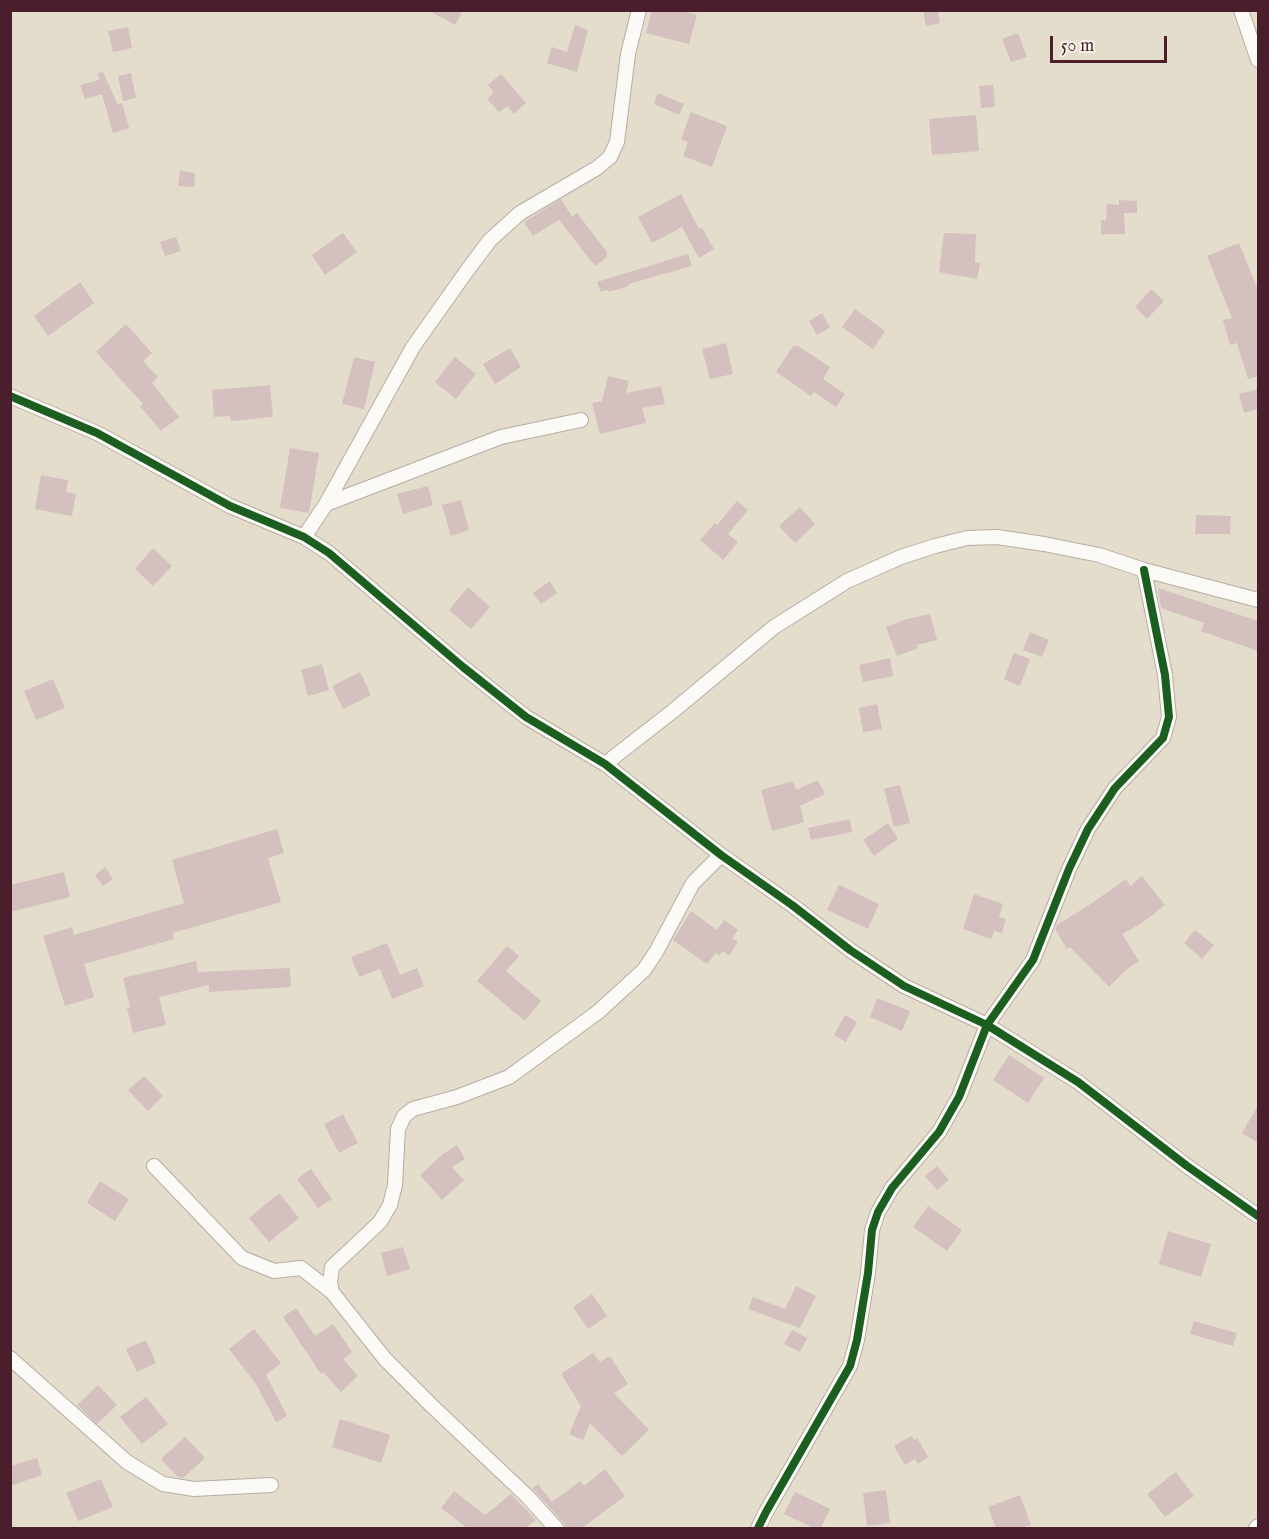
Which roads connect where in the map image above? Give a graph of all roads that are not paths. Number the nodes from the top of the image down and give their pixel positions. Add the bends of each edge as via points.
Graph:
1 (639, 10) edge
2 (1241, 10) edge
3 (1258, 60) edge
4 (10, 396) edge
5 (581, 420) dead end
6 (326, 504) junction
7 (304, 537) junction
8 (1144, 570) junction
9 (1258, 600) edge
10 (605, 764) junction
11 (721, 855) junction
12 (987, 1024) junction
13 (154, 1166) dead end
14 (1258, 1216) edge
15 (332, 1292) junction
16 (10, 1358) edge
17 (271, 1485) dead end
18 (556, 1528) edge
19 (758, 1528) edge

1 - 6 street via 628,54 617,141 610,157 520,213 490,240 413,347
2 - 3 street
4 - 7 street via 97,433 230,506
5 - 6 street via 501,437
6 - 7 street
7 - 10 street via 329,553 526,717
8 - 9 street
8 - 10 street via 1099,555 997,537 967,538 901,557 847,581 774,627
8 - 12 street via 1165,675 1168,717 1163,738 1115,788 1089,829 1033,960
10 - 11 street
11 - 12 street via 903,986
11 - 15 street via 693,883 644,970 598,1012 509,1077 413,1109 404,1116 398,1129 390,1205 380,1222 332,1268
12 - 14 street via 1078,1082
12 - 19 street via 959,1097 944,1123 892,1188 878,1212 850,1366
13 - 15 street via 242,1258 274,1271 302,1268
15 - 18 street via 386,1359
16 - 17 street via 128,1462 163,1484 194,1489

